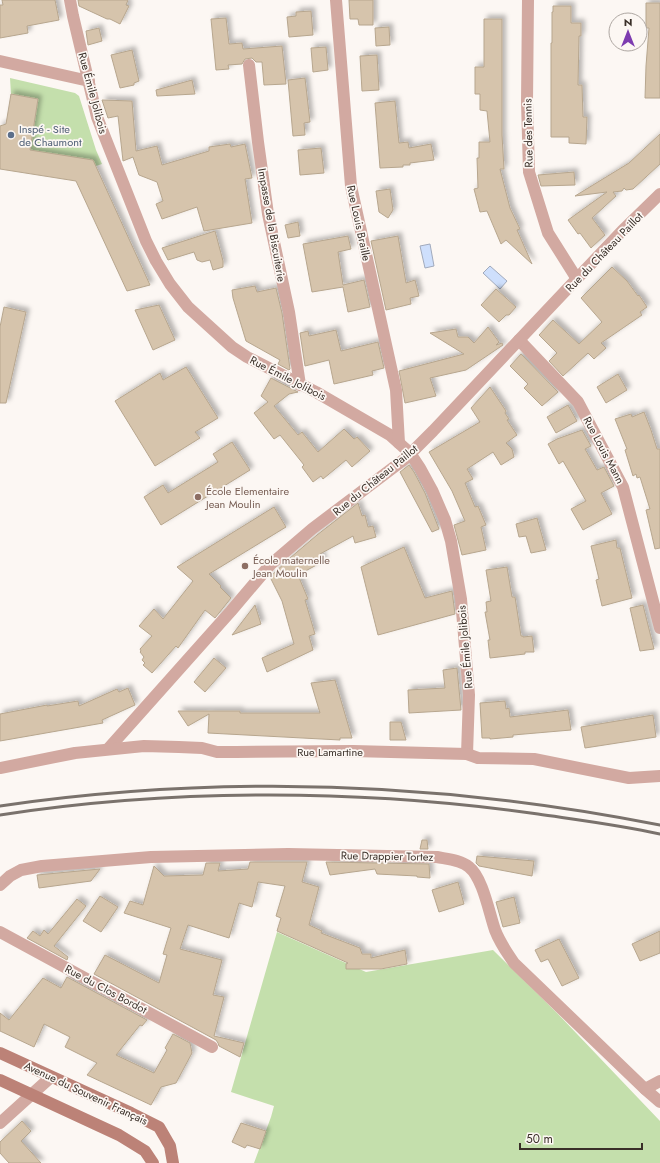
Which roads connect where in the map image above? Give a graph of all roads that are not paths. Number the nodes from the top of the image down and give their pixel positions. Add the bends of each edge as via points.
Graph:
1 (70, 0) edge
2 (336, 0) edge
3 (528, 0) edge
4 (0, 61) edge
5 (249, 65) dead end
6 (89, 81) junction
7 (660, 194) edge
8 (577, 279) junction
9 (519, 340) junction
10 (300, 385) junction
11 (399, 443) junction
12 (410, 453) junction
13 (660, 628) edge
14 (108, 750) junction
15 (467, 754) junction
16 (0, 768) edge
17 (660, 776) edge
18 (0, 885) edge
19 (0, 932) edge
20 (212, 1046) dead end
21 (0, 1053) edge
22 (51, 1077) junction
23 (0, 1080) edge
24 (660, 1081) edge
25 (645, 1089) junction
26 (31, 1095) junction
27 (660, 1102) edge
28 (0, 1123) edge
29 (153, 1163) edge
30 (173, 1163) edge

1 - 6 street, Rue Émile Jolibois
2 - 11 street, Rue Louis Braille via 350,186 396,390
3 - 8 street, Rue des Tennis via 529,172 548,233
4 - 6 street
5 - 10 street, Impasse de la Biscuiterie via 268,214 289,312
6 - 10 street, Rue Émile Jolibois via 97,116 135,214 156,261 170,284 188,307 232,347
7 - 8 street, Rue du Château Paillot
8 - 9 street, Rue du Château Paillot
9 - 12 street, Rue du Château Paillot
9 - 13 street, Rue Louis Mann via 578,402 623,487
10 - 11 street, Rue Émile Jolibois via 390,435
11 - 12 street, Rue Émile Jolibois
12 - 14 street, Rue du Château Paillot via 270,565
12 - 15 street, Rue Émile Jolibois via 432,490 451,541 461,599 467,664
14 - 15 street, Rue Lamartine via 144,746 202,748 217,752 353,751
14 - 16 street, Rue Lamartine via 76,753
15 - 17 street, Rue Lamartine via 478,758 534,759 629,778
18 - 25 street, Rue Drappier Tortez via 21,870 42,866 151,857 288,854 437,857 455,861 469,867 478,877 502,947 514,963
19 - 20 street, Rue du Clos Bordot
21 - 22 street, Avenue du Souvenir Français
22 - 26 street
22 - 30 street, Avenue du Souvenir Français via 159,1127 170,1146
23 - 26 street
24 - 25 street
25 - 27 street, Rue Drappier Tortez
26 - 28 street
26 - 29 street via 119,1135 145,1151

